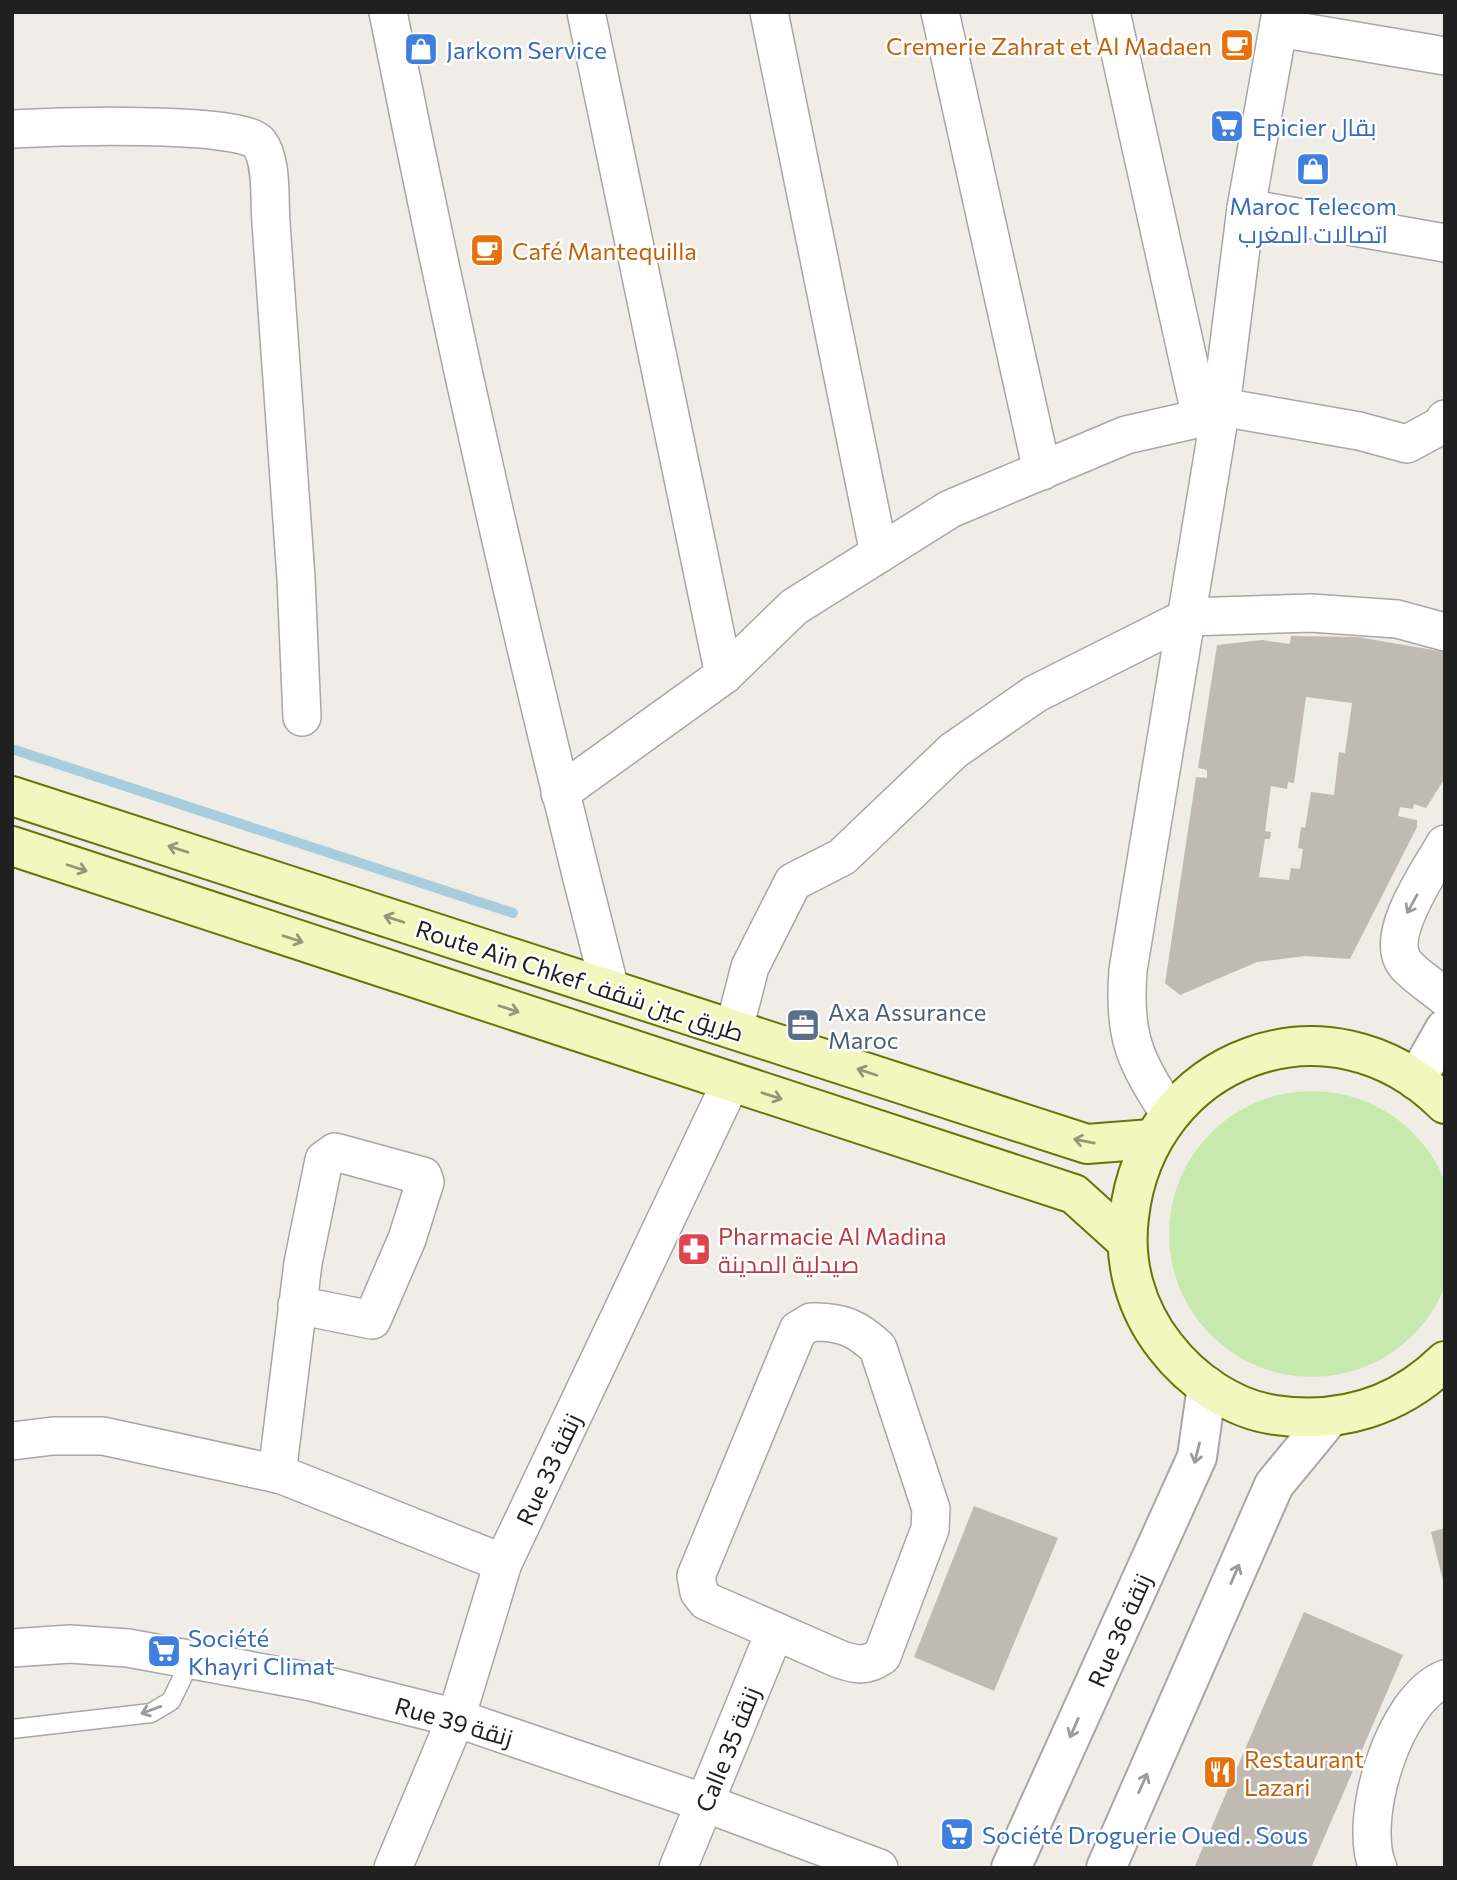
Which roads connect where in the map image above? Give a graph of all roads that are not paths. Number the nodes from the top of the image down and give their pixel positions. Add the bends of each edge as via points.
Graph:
1 (388, 12) edge
2 (586, 12) edge
3 (769, 12) edge
4 (940, 12) edge
5 (1111, 12) edge
6 (1280, 20) edge
7 (1445, 55) edge
8 (12, 129) edge
9 (1246, 208) junction
10 (1445, 243) edge
11 (1211, 413) junction
12 (1445, 419) edge
13 (1042, 471) junction
14 (879, 554) junction
15 (1188, 617) junction
16 (1445, 632) edge
17 (724, 675) junction
18 (302, 717) dead end
19 (560, 793) junction
20 (12, 796) edge
21 (1445, 844) edge
22 (12, 846) edge
23 (610, 989) junction
24 (1445, 997) edge
25 (734, 1029) junction
26 (1445, 1029) edge
27 (1416, 1080) junction
28 (730, 1082) junction
29 (1445, 1104) edge
30 (1160, 1126) junction
31 (1126, 1241) junction
32 (298, 1306) junction
33 (1445, 1361) edge
34 (1207, 1386) junction
35 (1329, 1418) junction
36 (12, 1441) edge
37 (277, 1474) junction
38 (503, 1563) junction
39 (775, 1630) junction
40 (12, 1648) edge
41 (191, 1660) junction
42 (1445, 1679) edge
43 (456, 1718) junction
44 (12, 1728) edge
45 (705, 1803) junction
46 (393, 1868) edge
47 (678, 1868) edge
48 (879, 1868) edge
49 (1011, 1868) edge
50 (1106, 1868) edge
51 (1378, 1868) edge

1 - 19 street via 432,230
2 - 17 street
3 - 14 street
4 - 13 street
5 - 11 street
6 - 7 street
6 - 9 street
8 - 18 street via 228,131 257,141 261,147 271,223
9 - 10 street
9 - 11 street
11 - 12 street via 1359,431 1407,444
11 - 13 street via 1126,435
11 - 15 street
13 - 14 street via 950,509
14 - 17 street via 794,607
15 - 16 street via 1323,614 1397,619
15 - 25 street via 1035,694 953,751 842,857 793,882 750,967
15 - 30 street via 1125,1008 1129,1037
17 - 19 street
19 - 23 street
23 -> 20 main road, Route Aïn Chkef طريق عين شقف
21 -> 24 street via 1405,916 1400,948 1405,964
22 -> 28 main road, Route Aïn Chkef طريق عين شقف
23 - 25 main road, Route Aïn Chkef طريق عين شقف
30 -> 25 main road, Route Aïn Chkef طريق عين شقف via 1087,1144
26 - 27 street
27 - 29 main road
27 - 30 main road via 1357,1052 1279,1049 1219,1072 1196,1087
28 -> 31 main road, Route Aïn Chkef طريق عين شقف via 1074,1194
28 - 38 street, Rue 33 زنقة
30 - 31 main road via 1132,1190
31 - 34 main road via 1132,1278 1148,1320 1173,1357
32 - 32 street via 328,1154 335,1152 423,1177 407,1239 372,1320
32 - 37 street
33 - 35 main road via 1418,1384 1383,1404
34 - 35 main road via 1269,1414
34 -> 49 street, Rue 36 زنقة via 1197,1457
50 -> 35 street via 1274,1485
36 - 37 street via 103,1436
37 - 38 street
38 - 43 street, Rue 33 زنقة
39 - 39 street via 706,1601 696,1576 798,1330 811,1322 844,1323 878,1348 931,1509 930,1529 882,1656 871,1664 856,1665
39 - 45 street, Calle 35 زنقة
40 - 41 street, Rue 39 زنقة via 128,1648
41 - 43 street, Rue 39 زنقة via 312,1682
41 -> 44 lane via 171,1701 151,1713
42 - 51 street via 1412,1705 1396,1735 1370,1830
43 - 45 street, Rue 39 زنقة
43 - 46 street, Rue 33 زنقة
45 - 47 street, Calle 35 زنقة
45 - 48 street, Rue 39 زنقة

